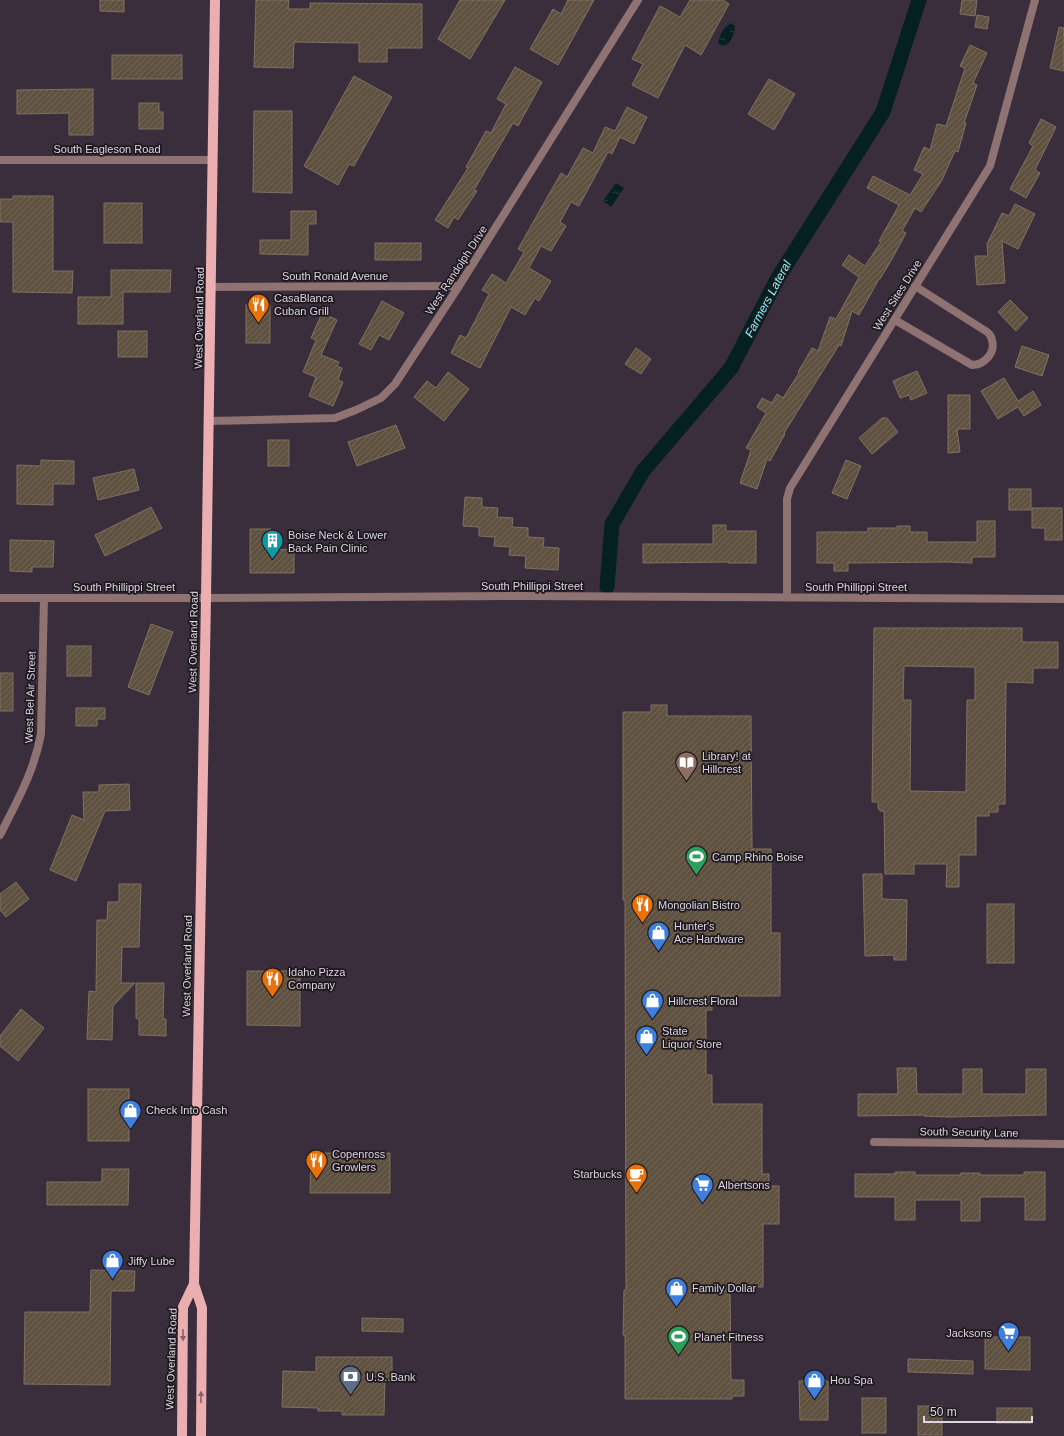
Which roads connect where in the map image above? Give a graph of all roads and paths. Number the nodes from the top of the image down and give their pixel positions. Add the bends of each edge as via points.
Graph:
1 (215, 0) edge
2 (638, 0) edge
3 (1035, 0) edge
4 (0, 160) edge
5 (213, 160) junction
6 (459, 286) junction
7 (915, 286) junction
8 (211, 288) junction
9 (895, 320) junction
10 (209, 420) junction
11 (0, 598) edge
12 (44, 598) junction
13 (206, 598) junction
14 (787, 598) junction
15 (1064, 599) edge
16 (0, 835) edge
17 (874, 1142) dead end
18 (1064, 1144) edge
19 (194, 1284) junction
20 (182, 1436) edge
21 (201, 1436) edge

1 - 5 main road, West Overland Road
2 - 6 street, West Randolph Drive
3 - 7 street, West Sites Drive via 990,166
4 - 5 street, South Eagleson Road
5 - 8 main road, West Overland Road
6 - 8 street, South Ronald Avenue
6 - 10 street, West Randolph Drive via 395,384 381,398 335,418
7 - 9 street, West Sites Drive
7 - 9 street via 990,334 993,340 990,356 984,362 972,365
8 - 10 main road, West Overland Road
9 - 14 street, West Sites Drive via 788,494
10 - 13 main road, West Overland Road
11 - 12 street, South Phillippi Street
12 - 13 street, South Phillippi Street
12 - 16 street, West Bel Air Street via 41,734 38,754
13 - 14 street, South Phillippi Street
13 - 19 main road, West Overland Road
14 - 15 street, South Phillippi Street
17 - 18 street, South Security Lane
19 -> 20 main road, West Overland Road via 183,1307
21 -> 19 main road, West Overland Road via 202,1308

